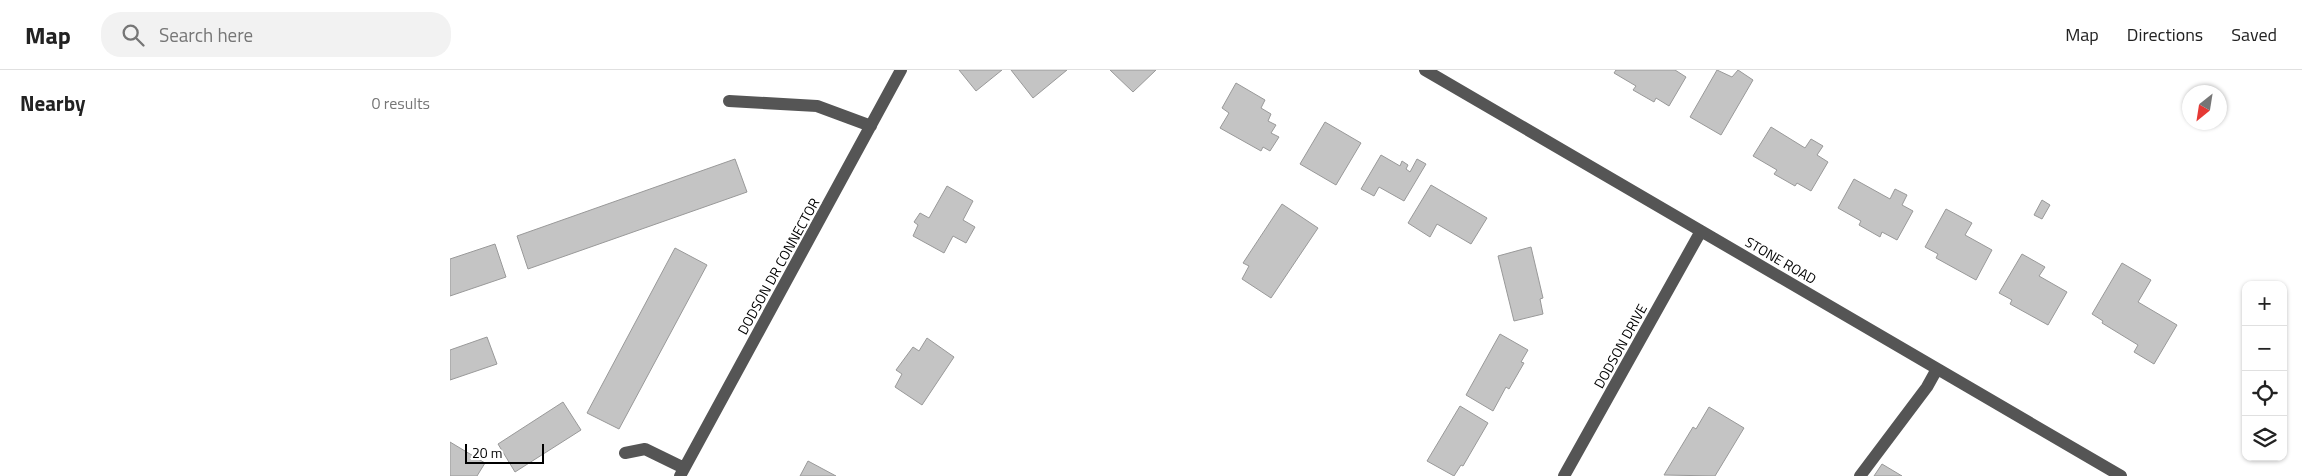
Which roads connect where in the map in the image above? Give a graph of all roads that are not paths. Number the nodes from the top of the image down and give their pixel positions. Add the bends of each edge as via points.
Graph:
1 (901, 70) edge
2 (1426, 70) edge
3 (729, 102) dead end
4 (871, 126) junction
5 (1701, 231) junction
6 (1937, 369) junction
7 (625, 453) dead end
8 (682, 472) edge
9 (1564, 476) edge
10 (1860, 476) edge
11 (2121, 476) edge

1 - 4 street, DODSON DR CONNECTOR
2 - 5 street, STONE ROAD
3 - 4 street via 817,106
4 - 8 street, DODSON DR CONNECTOR
5 - 6 street, STONE ROAD
5 - 9 street, DODSON DRIVE
6 - 10 street
6 - 11 street, STONE ROAD
7 - 8 street via 645,449

